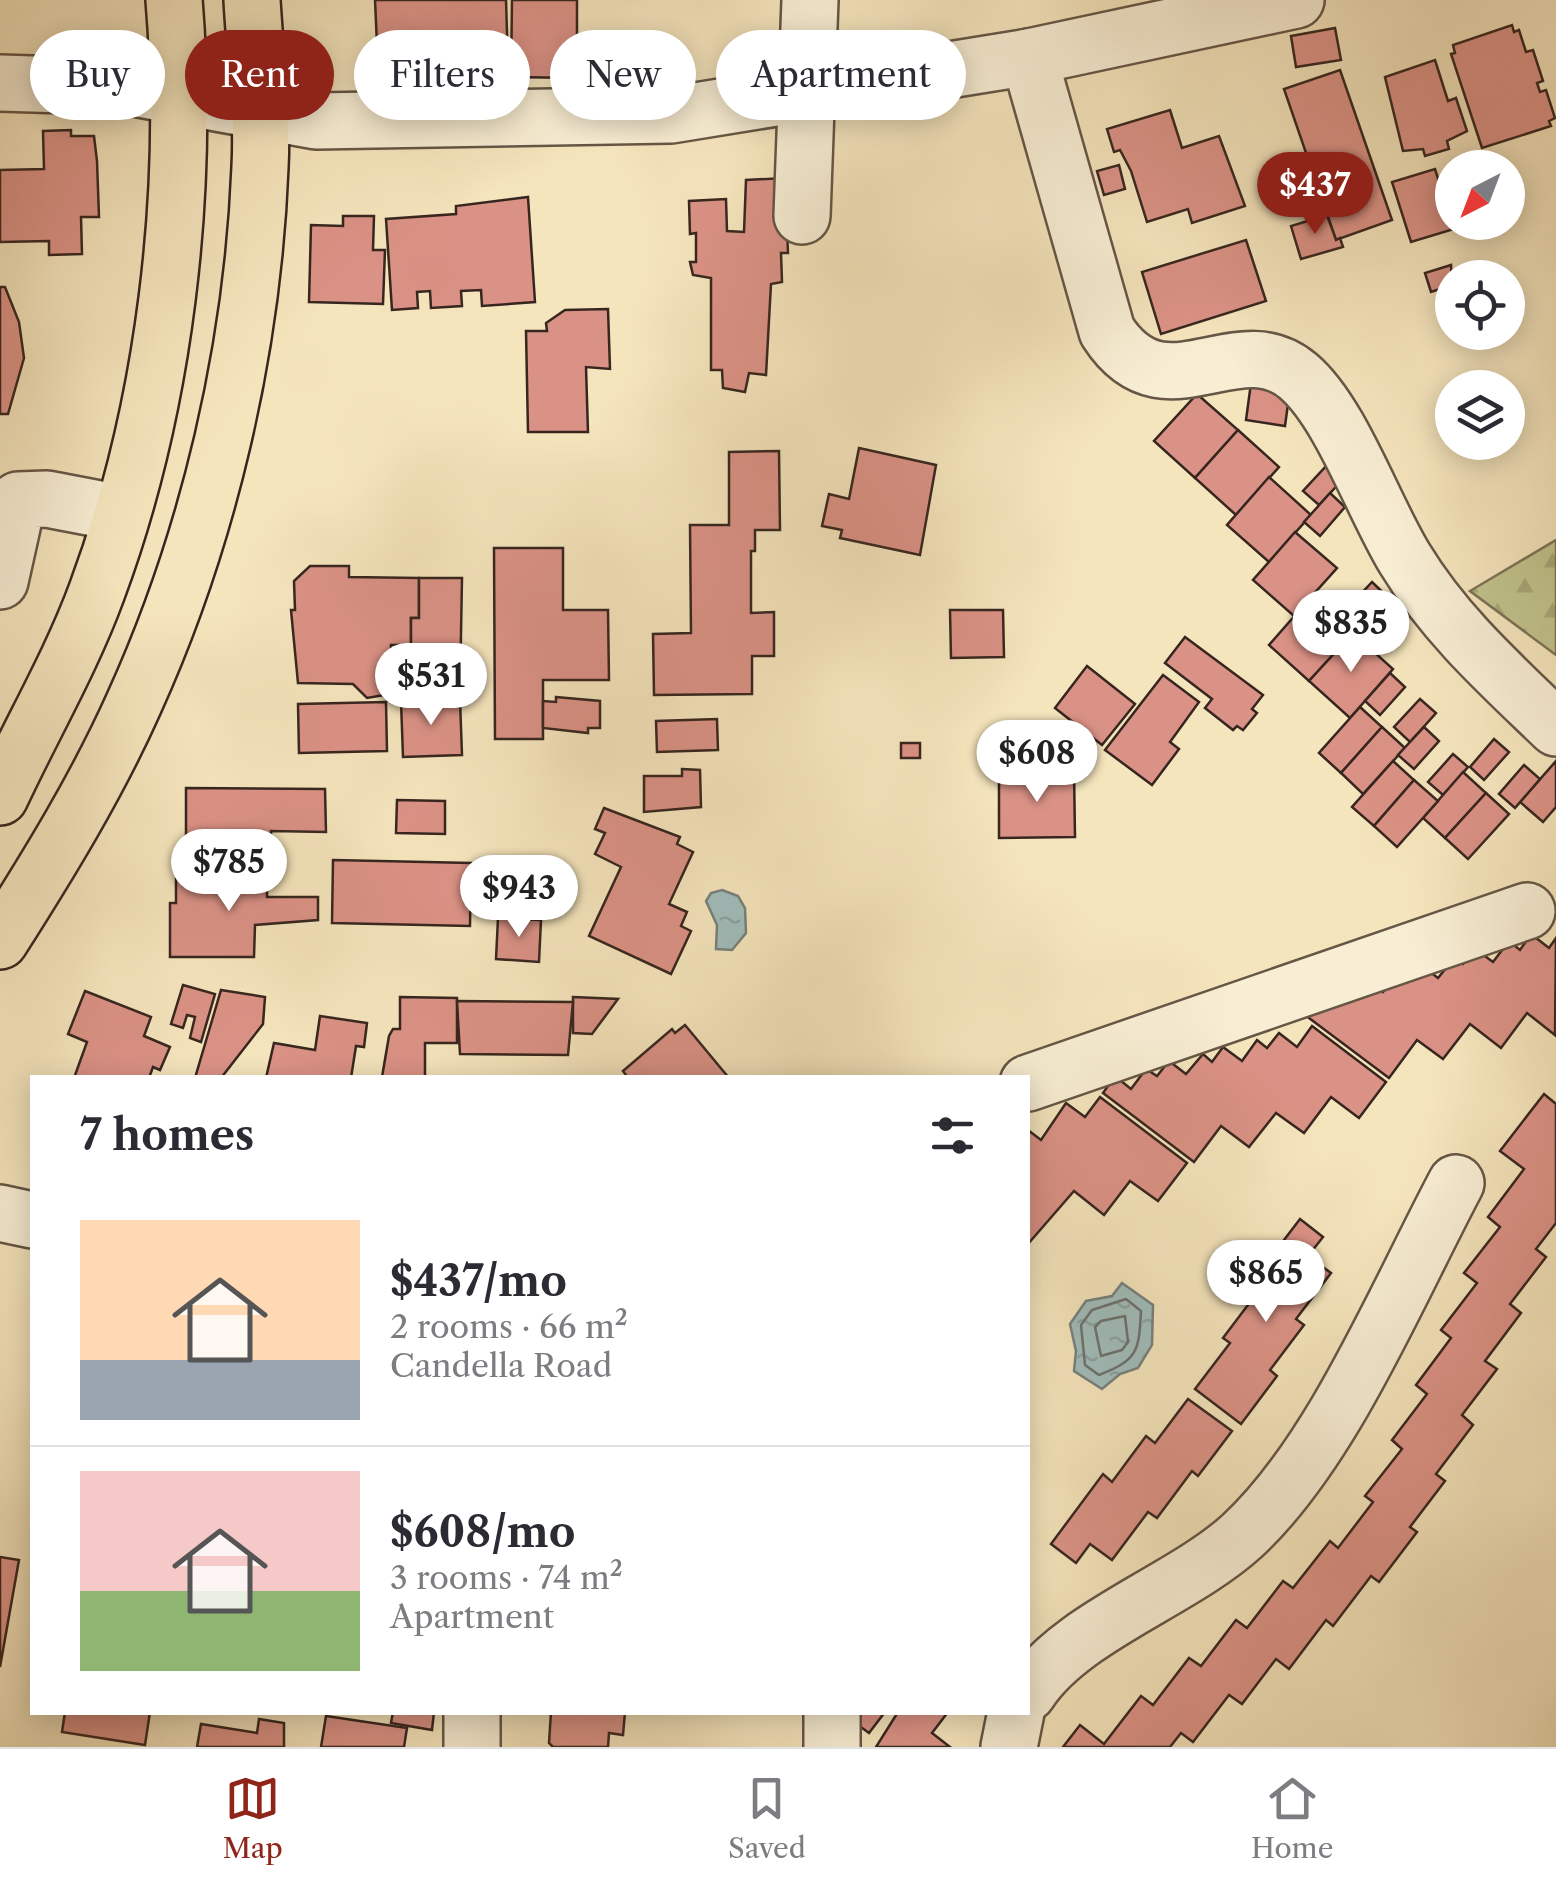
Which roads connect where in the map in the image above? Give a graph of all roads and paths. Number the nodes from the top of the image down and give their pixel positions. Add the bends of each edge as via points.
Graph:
1 (174, 0) edge
2 (252, 0) edge
3 (810, 0) edge
4 (1296, 0) edge
5 (254, 30) edge
6 (809, 30) edge
7 (1029, 57) junction
8 (966, 67) edge
9 (0, 83) edge
10 (180, 95) junction
11 (185, 96) edge
12 (716, 108) edge
13 (334, 119) edge
14 (260, 120) edge
15 (807, 120) edge
16 (802, 216) dead end
17 (120, 513) junction
18 (0, 581) edge
19 (1556, 728) edge
20 (7, 767) edge
21 (1527, 912) dead end
22 (0, 940) edge
23 (1030, 1081) edge
24 (1456, 1183) dead end
25 (0, 1214) edge
26 (30, 1220) edge
27 (1030, 1691) edge
28 (472, 1715) edge
29 (832, 1715) edge
30 (1015, 1715) edge
31 (472, 1747) edge
32 (832, 1747) edge
33 (1008, 1747) edge

1 - 10 main road
2 - 5 main road
3 - 6 street
4 - 7 street
7 - 8 street
7 - 19 street via 1118,348 1139,366 1160,372 1256,360 1300,378 1437,609
9 - 10 street via 78,83
10 - 11 street
10 - 17 main road via 180,154 154,387
12 - 13 street via 671,115
14 - 22 main road via 248,291 228,416 190,554 134,703 59,847
15 - 16 street
17 - 18 street via 18,500
17 - 20 main road via 98,590
21 - 23 street
24 - 27 street via 1303,1463 1246,1532 1209,1565 1057,1661
25 - 26 street
28 - 31 street
29 - 32 street
30 - 33 street

